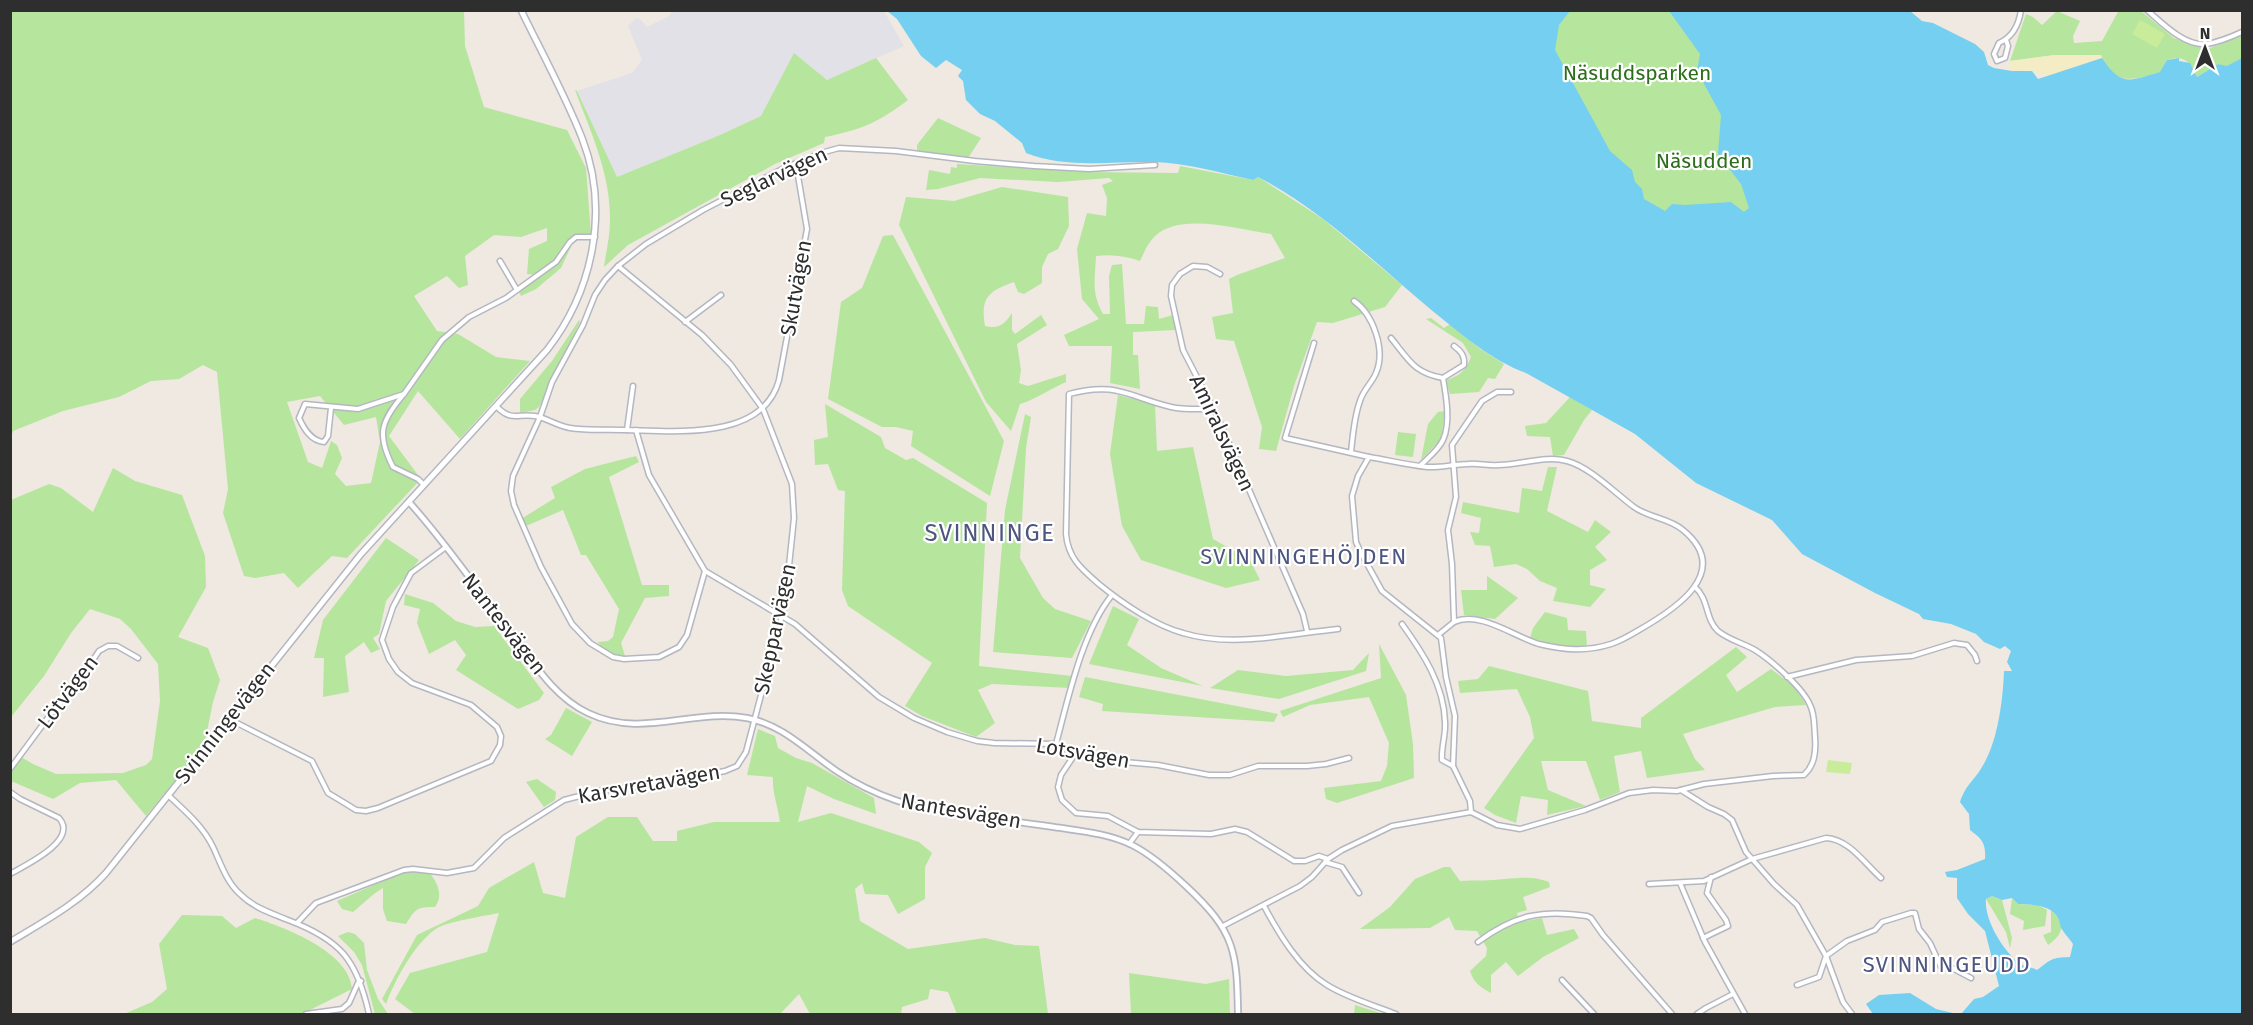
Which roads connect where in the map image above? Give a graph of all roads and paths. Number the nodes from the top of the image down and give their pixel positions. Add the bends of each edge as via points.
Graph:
1 (521, 10) edge
2 (2147, 10) edge
3 (2022, 11) edge
4 (2242, 32) edge
5 (2006, 40) junction
6 (796, 164) junction
7 (1155, 165) dead end
8 (595, 237) junction
9 (500, 261) dead end
10 (618, 266) junction
11 (1220, 274) dead end
12 (517, 290) junction
13 (721, 295) dead end
14 (1354, 301) dead end
15 (685, 322) junction
16 (1391, 338) dead end
17 (1314, 343) dead end
18 (1454, 346) dead end
19 (1443, 378) junction
20 (633, 386) dead end
21 (1511, 392) dead end
22 (404, 394) junction
23 (496, 407) junction
24 (331, 408) junction
25 (763, 409) junction
26 (1213, 409) junction
27 (540, 417) junction
28 (627, 430) junction
29 (636, 430) junction
30 (1351, 452) junction
31 (1369, 458) junction
32 (1452, 465) junction
33 (1420, 466) junction
34 (424, 485) junction
35 (409, 502) junction
36 (446, 547) junction
37 (705, 571) junction
38 (1695, 587) junction
39 (1112, 595) junction
40 (782, 615) junction
41 (1454, 622) junction
42 (1402, 624) dead end
43 (1338, 628) dead end
44 (1307, 631) junction
45 (1438, 635) junction
46 (138, 658) dead end
47 (1977, 661) dead end
48 (1786, 677) junction
49 (229, 719) junction
50 (756, 720) junction
51 (1056, 744) junction
52 (1075, 754) junction
53 (1349, 758) dead end
54 (1452, 766) junction
55 (10, 769) edge
56 (1681, 790) junction
57 (10, 792) edge
58 (168, 795) junction
59 (1471, 812) junction
60 (1138, 832) junction
61 (1129, 844) junction
62 (1752, 859) junction
63 (1326, 861) junction
64 (10, 874) edge
65 (1711, 877) junction
66 (1881, 878) dead end
67 (1680, 883) junction
68 (1649, 884) dead end
69 (1359, 893) dead end
70 (1264, 906) junction
71 (297, 923) junction
72 (1223, 926) junction
73 (1703, 938) junction
74 (10, 942) edge
75 (1478, 942) dead end
76 (1826, 956) junction
77 (1832, 971) junction
78 (1822, 972) junction
79 (1971, 978) dead end
80 (1562, 980) dead end
81 (361, 981) junction
82 (1797, 985) dead end
83 (1734, 994) junction
84 (306, 1014) edge
85 (369, 1014) edge
86 (1238, 1014) edge
87 (1396, 1014) edge
88 (1594, 1014) edge
89 (1672, 1014) edge
90 (1697, 1014) edge
91 (1745, 1014) edge
92 (1852, 1014) edge

1 - 8 main road, Svinningevägen via 583,139 594,188
2 - 4 street via 2184,39 2197,44 2217,42
3 - 5 street
5 - 5 street via 1999,43 1994,54 1997,61 2005,58
6 - 7 street, Seglarvägen via 828,150 848,148 1089,169
6 - 10 street, Seglarvägen via 687,219
6 - 25 street, Skutvägen via 806,240 779,380
8 - 12 street via 576,237 556,261
8 - 23 main road, Svinningevägen via 584,284 565,326
9 - 12 street
10 - 15 street, Skepparvägen
10 - 27 street, Seglarvägen via 595,294 552,382
11 - 26 street, Amiralsvägen via 1203,266 1191,267 1177,277 1171,292 1183,350
12 - 22 street via 469,317 442,340
13 - 15 street
14 - 30 street via 1372,322 1379,350 1377,372 1360,400
15 - 25 street, Skepparvägen via 731,365
16 - 19 street via 1413,367
17 - 30 street via 1285,438
18 - 19 street via 1460,350 1464,365
19 - 33 street via 1447,406 1443,440
20 - 28 street
21 - 32 street via 1497,392 1482,401 1452,445
22 - 24 street via 368,408
22 - 34 street via 385,422 382,441 393,467
23 - 27 street via 512,417
23 - 34 main road, Svinningevägen
24 - 24 street via 327,438 324,442 313,439 299,418 305,404
25 - 29 street via 711,429
25 - 40 street, Skepparvägen via 794,495
26 - 39 street via 1174,408 1111,389 1070,394 1067,547 1081,568
26 - 44 street, Amiralsvägen
27 - 28 street via 570,429
27 - 37 street, Seglarvägen via 514,474 511,494 521,525 568,619 583,637 616,658 659,657 673,652 686,638
28 - 29 street
29 - 37 street via 649,475
30 - 31 street
31 - 33 street
31 - 45 street via 1352,496 1358,546 1382,591
32 - 33 street
32 - 38 street via 1556,459 1575,463 1641,512 1686,532 1702,559
32 - 41 street via 1456,497 1448,530
34 - 35 main road, Svinningevägen
35 - 36 street, Nantesvägen
35 - 49 main road, Svinningevägen via 347,570
36 - 49 street via 411,573 393,607 382,640 398,672 412,683 471,705 497,728 500,745 492,761 378,808 356,810 328,793 312,761
36 - 50 street, Nantesvägen via 550,684 586,713 632,724 725,717
37 - 40 street, Lotsvägen
38 - 41 street via 1654,623 1621,641 1590,650 1540,644 1485,622
38 - 48 street via 1703,595 1719,631 1755,650
39 - 44 street via 1162,625 1196,636 1251,638
39 - 51 street via 1089,635
40 - 50 street, Skepparvägen
40 - 51 street, Lotsvägen via 879,697 914,718 977,741
41 - 45 street
42 - 54 street via 1434,674 1445,723 1442,760
43 - 44 street
45 - 54 street via 1455,716
46 - 55 street, Lötvägen via 117,646 100,650
47 - 48 street via 1967,645 1954,643 1912,656 1856,660
48 - 56 street via 1812,708 1815,754 1810,769 1804,775 1716,782
49 - 58 main road, Svinningevägen
50 - 61 street, Nantesvägen via 787,734 856,782 898,801 1094,833
50 - 71 street, Karsvretavägen via 737,766 564,800 504,838 474,868 447,873 404,870 316,903
51 - 52 street, Lotsvägen
52 - 53 street, Lotsvägen via 1218,776 1258,766 1307,766
52 - 60 street via 1059,779 1062,800 1076,813 1108,816
54 - 59 street via 1470,801
56 - 59 street via 1629,793 1520,829 1497,825
56 - 62 street via 1732,820
57 - 64 street via 59,818 65,827 57,842
58 - 71 street via 202,829 238,893 262,910
58 - 74 main road, Svinningevägen via 93,887 64,910
59 - 63 street via 1392,826
60 - 61 street
60 - 63 street via 1211,834 1235,829 1247,832 1294,861 1319,856
61 - 72 street, Nantesvägen via 1169,871
62 - 65 street
62 - 66 street via 1817,840 1837,839
62 - 76 street via 1797,905
63 - 69 street via 1342,867
63 - 70 street via 1308,881
65 - 67 street
65 - 73 street via 1707,893 1728,927
67 - 68 street
67 - 73 street
70 - 72 street
70 - 87 street via 1282,939 1315,977 1341,993
71 - 81 street via 340,949
72 - 86 street, Nantesvägen via 1236,957
73 - 83 street
75 - 89 street via 1495,929 1530,915 1560,912 1587,916
76 - 77 street
76 - 78 street
76 - 79 street via 1847,941 1875,930 1882,922 1915,913 1941,967 1950,967
77 - 78 street
77 - 92 street via 1843,1002
78 - 82 street via 1817,978
80 - 88 street
81 - 84 street via 342,1009
81 - 85 street
83 - 90 street
83 - 91 street

